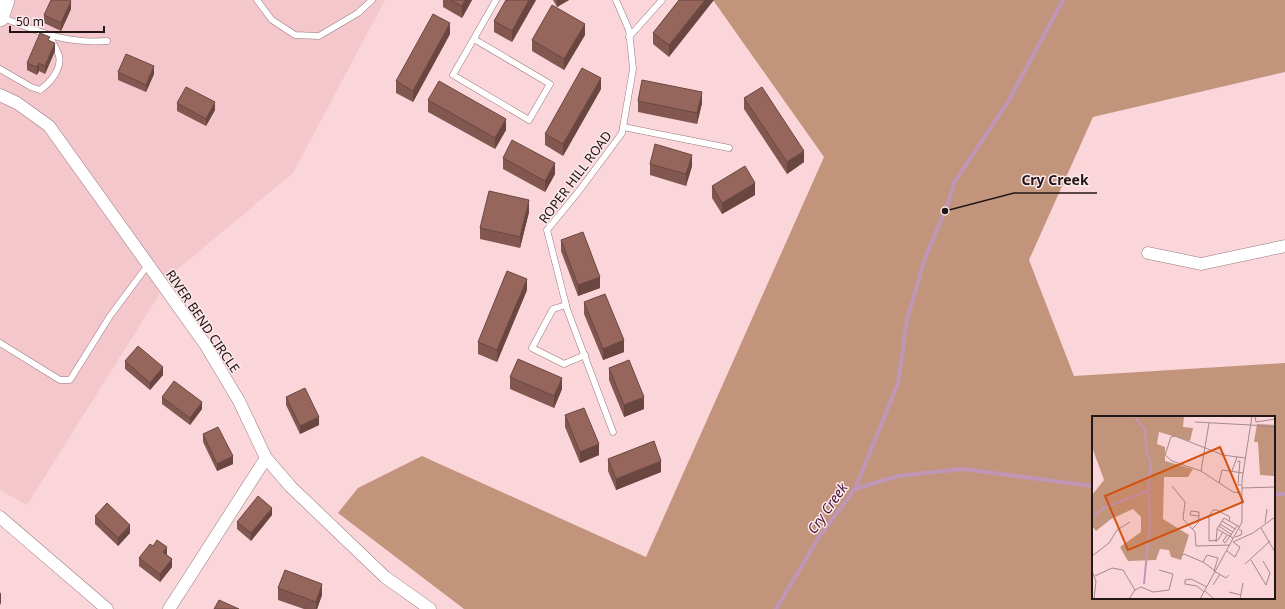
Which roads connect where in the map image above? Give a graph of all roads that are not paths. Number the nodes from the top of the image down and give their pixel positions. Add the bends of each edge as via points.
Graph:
1 (6, 0) edge
2 (257, 0) edge
3 (372, 0) edge
4 (496, 0) edge
5 (616, 0) edge
6 (662, 0) edge
7 (0, 17) edge
8 (50, 36) junction
9 (629, 36) junction
10 (474, 39) junction
11 (107, 42) dead end
12 (0, 69) edge
13 (0, 95) edge
14 (623, 127) junction
15 (729, 148) dead end
16 (1285, 246) edge
17 (1148, 252) dead end
18 (148, 265) junction
19 (566, 305) junction
20 (0, 343) edge
21 (585, 355) junction
22 (613, 432) dead end
23 (266, 458) junction
24 (0, 517) edge
25 (107, 609) edge
26 (169, 609) edge
27 (430, 609) edge

1 - 7 main road
2 - 3 lane via 272,20 295,35 319,36 358,13
4 - 10 lane
5 - 9 lane, ROPER HILL ROAD via 629,30
6 - 9 lane
7 - 8 lane
8 - 11 lane via 70,41
8 - 12 lane via 59,56 58,69 48,84 40,90
9 - 14 lane, ROPER HILL ROAD via 633,69
10 - 10 lane via 454,75 529,120 550,84
13 - 18 street, RIVER BEND CIRCLE via 17,103 49,126
14 - 15 lane
14 - 19 lane, ROPER HILL ROAD via 622,133 584,185 547,230
16 - 17 street via 1201,264
18 - 20 lane via 110,316 70,380 60,380
18 - 23 street, RIVER BEND CIRCLE via 205,344 239,401
19 - 21 lane, ROPER HILL ROAD
19 - 21 lane via 553,309 532,348 564,364
21 - 22 lane, ROPER HILL ROAD
23 - 26 street
23 - 27 street, RIVER BEND CIRCLE via 291,487 385,577
24 - 25 street

